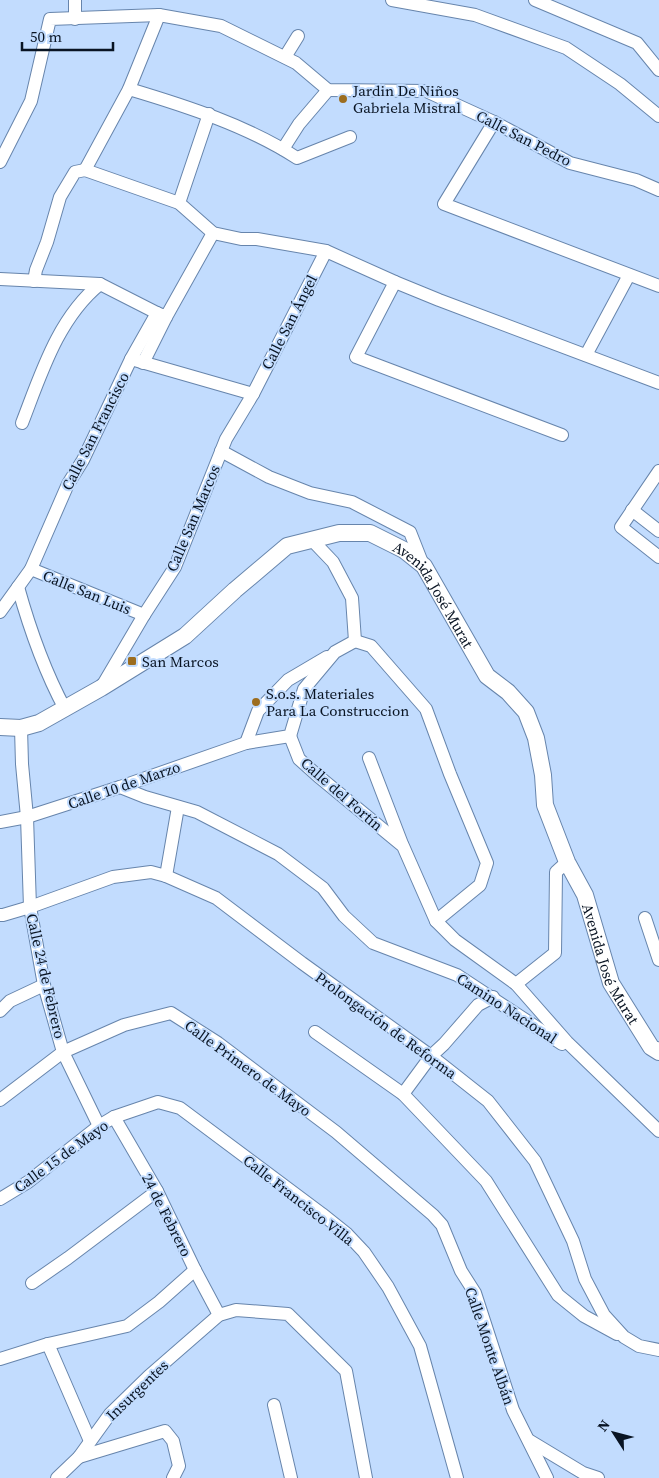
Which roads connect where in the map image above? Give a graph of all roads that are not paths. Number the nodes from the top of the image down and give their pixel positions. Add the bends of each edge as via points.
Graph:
1 (75, 0) edge
2 (392, 0) edge
3 (536, 0) edge
4 (160, 15) junction
5 (75, 19) junction
6 (298, 36) dead end
7 (285, 57) junction
8 (659, 70) edge
9 (129, 89) junction
10 (328, 90) junction
11 (209, 114) junction
12 (659, 116) edge
13 (494, 122) junction
14 (350, 137) dead end
15 (283, 149) junction
16 (0, 162) edge
17 (85, 170) junction
18 (659, 190) edge
19 (179, 203) junction
20 (214, 233) junction
21 (326, 251) junction
22 (629, 275) junction
23 (0, 279) edge
24 (34, 281) junction
25 (395, 282) junction
26 (100, 284) junction
27 (659, 286) edge
28 (161, 315) junction
29 (586, 355) junction
30 (137, 361) junction
31 (659, 383) edge
32 (253, 394) junction
33 (22, 423) dead end
34 (562, 436) dead end
35 (221, 451) junction
36 (659, 471) edge
37 (632, 510) junction
38 (659, 531) edge
39 (312, 540) junction
40 (659, 557) edge
41 (424, 566) junction
42 (30, 569) junction
43 (18, 587) junction
44 (0, 612) edge
45 (144, 615) junction
46 (355, 641) junction
47 (335, 652) junction
48 (101, 688) junction
49 (65, 709) junction
50 (0, 727) edge
51 (21, 728) junction
52 (290, 736) junction
53 (246, 743) junction
54 (369, 758) dead end
55 (120, 787) junction
56 (178, 807) junction
57 (27, 817) junction
58 (0, 822) edge
59 (403, 846) junction
60 (567, 862) junction
61 (166, 876) junction
62 (30, 907) junction
63 (1, 916) edge
64 (645, 918) dead end
65 (436, 921) junction
66 (659, 960) edge
67 (516, 984) junction
68 (44, 985) junction
69 (492, 997) junction
70 (0, 1010) edge
71 (314, 1032) dead end
72 (63, 1052) junction
73 (659, 1052) edge
74 (431, 1056) junction
75 (585, 1059) junction
76 (403, 1094) junction
77 (0, 1100) edge
78 (180, 1108) joint
79 (114, 1117) junction
80 (99, 1126) junction
81 (659, 1131) edge
82 (336, 1132) joint
83 (157, 1190) junction
84 (0, 1199) edge
85 (195, 1270) junction
86 (32, 1283) dead end
87 (223, 1314) junction
88 (624, 1337) junction
89 (48, 1344) junction
90 (659, 1350) edge
91 (0, 1359) edge
92 (274, 1404) dead end
93 (90, 1440) junction
94 (529, 1441) junction
95 (79, 1458) junction
96 (57, 1478) edge
97 (173, 1478) edge
98 (292, 1478) edge
99 (366, 1478) edge
100 (457, 1478) edge
101 (547, 1478) edge
102 (598, 1478) edge

1 - 5 street
2 - 12 street via 474,15 566,48 620,84
3 - 8 street via 637,43
4 - 5 street
4 - 7 street via 221,26
4 - 9 street
5 - 16 street via 50,19 31,101
6 - 7 street
7 - 10 street
9 - 11 street
9 - 17 street
10 - 13 street, Calle San Pedro via 426,90
10 - 15 street
11 - 15 street
11 - 19 street
13 - 18 street, Calle San Pedro via 570,163 636,180
13 - 22 street via 444,204
14 - 15 street via 298,158
17 - 19 street
17 - 24 street via 75,172 60,197
19 - 20 street
20 - 21 street
20 - 28 street
21 - 25 street
21 - 32 street, Calle San Ángel
22 - 27 street
22 - 29 street
23 - 24 street
24 - 26 street
25 - 29 street
25 - 34 street via 356,357
26 - 28 street
26 - 33 street via 63,326
28 - 30 street
29 - 31 street
30 - 32 street, Calle San Francisco
30 - 42 street, Calle San Francisco via 68,484
32 - 35 street, Calle San Marcos
35 - 41 street, Calle San Marcos via 269,477 310,493 352,502 410,532
35 - 45 street, Calle San Marcos via 175,566
36 - 37 street
37 - 38 street
37 - 40 street via 621,527
39 - 41 street, Avenida José Murat via 339,533 370,533 404,550
39 - 46 street via 333,562 352,598
39 - 48 street, Avenida José Murat via 287,546 185,636
41 - 60 street, Avenida José Murat via 487,676 526,712 536,738 545,805
42 - 43 street, Calle San Francisco
42 - 45 street, Calle San Luis
43 - 44 street, Calle San Francisco
43 - 49 street via 49,680
45 - 48 street, Calle San Marcos
46 - 47 street
46 - 65 street via 371,646 426,709 487,862 480,885
47 - 52 street via 304,689
47 - 53 street via 288,680 258,711
48 - 49 street, Avenida José Murat
49 - 51 street, Avenida José Murat via 39,723
50 - 51 street, Avenida José Murat
51 - 57 street, Calle 24 de Febrero
52 - 53 street, Calle 10 de Marzo
52 - 59 street, Calle del Fortín via 299,760
53 - 55 street, Calle 10 de Marzo
54 - 59 street, Calle del Fortín
55 - 56 street, Camino Nacional
55 - 57 street, Calle 10 de Marzo
56 - 61 street
56 - 69 street, Camino Nacional via 197,812 278,854 323,888 344,916 373,944 457,975
57 - 58 street, Calle 10 de Marzo
57 - 62 street, Calle 24 de Febrero
59 - 65 street, Calle del Fortín
60 - 67 street via 556,872 555,953
60 - 73 street, Avenida José Murat via 586,895 611,983 651,1047
61 - 62 street, Prolongación de Reforma via 151,872 113,878
61 - 74 street, Prolongación de Reforma via 216,898
62 - 63 street, Prolongación de Reforma
62 - 68 street, Calle 24 de Febrero
64 - 66 street
65 - 67 street, Calle del Fortín via 455,940
67 - 75 street, Calle del Fortín
68 - 70 street via 10,1001
68 - 72 street, Calle 24 de Febrero
69 - 74 street via 478,1005
69 - 75 street, Camino Nacional
71 - 76 street
72 - 77 street, Calle Primero de Mayo
72 - 80 street, Calle 24 de Febrero
72 - 82 street, Calle Primero de Mayo via 124,1025 171,1013
74 - 76 street
74 - 88 street, Prolongación de Reforma via 488,1101 535,1161 573,1240 585,1279 604,1315
75 - 81 street, Calle del Fortín
76 - 88 street via 486,1181 558,1295 584,1316
78 - 79 street, Calle 15 de Mayo via 158,1102
78 - 100 street, Calle Francisco Villa via 322,1214 364,1252 388,1287 420,1346
79 - 80 street, Calle 15 de Mayo
79 - 83 street, 24 de Febrero
80 - 84 street, Calle 15 de Mayo via 28,1182
82 - 94 street, Calle Monte Albán via 442,1225 461,1271 475,1293 513,1410
83 - 85 street, 24 de Febrero
83 - 86 street
85 - 87 street, 24 de Febrero
85 - 89 street via 127,1326
87 - 93 street, Insurgentes via 149,1376 110,1414
87 - 99 street via 236,1310 288,1314 346,1371
88 - 90 street, Prolongación de Reforma via 639,1346
89 - 91 street
89 - 93 street
92 - 98 street
93 - 95 street, Insurgentes
94 - 101 street
94 - 102 street
95 - 96 street, Insurgentes
95 - 97 street via 165,1432 173,1440 179,1466

